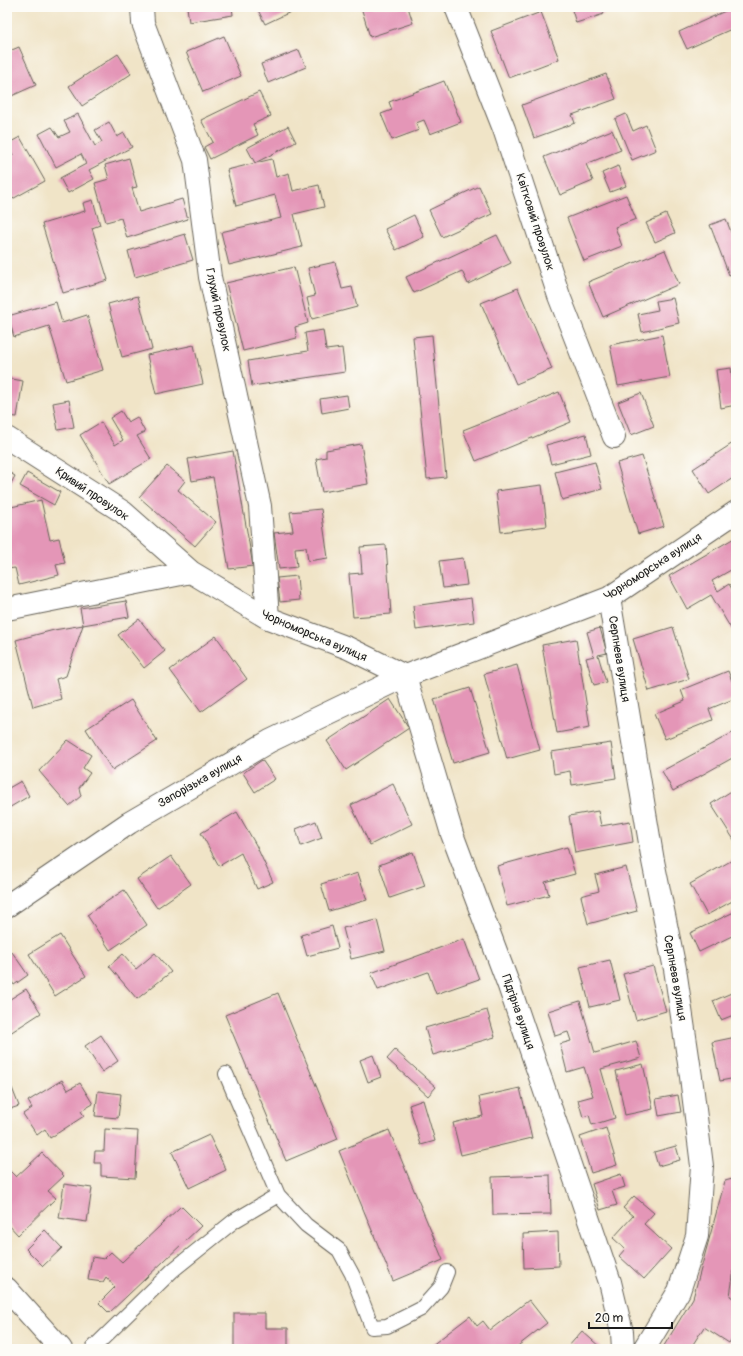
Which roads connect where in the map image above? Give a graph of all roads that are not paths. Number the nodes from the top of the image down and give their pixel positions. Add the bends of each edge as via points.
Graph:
1 (142, 7) edge
2 (456, 7) edge
3 (614, 437) dead end
4 (7, 438) edge
5 (736, 512) edge
6 (191, 572) junction
7 (609, 598) junction
8 (7, 609) edge
9 (268, 618) junction
10 (405, 676) junction
11 (7, 906) edge
12 (226, 1074) dead end
13 (278, 1195) junction
14 (447, 1272) dead end
15 (7, 1288) edge
16 (61, 1349) edge
17 (92, 1349) edge
18 (623, 1349) edge
19 (644, 1349) edge

1 - 9 street, Глухий провулок via 143,23 195,160 210,277 260,506
2 - 3 street, Квітковий провулок via 504,129 559,296
4 - 6 street, Кривий провулок via 123,512
5 - 7 street, Чорноморська вулиця
6 - 8 street
6 - 9 street, Чорноморська вулиця
7 - 10 street, Чорноморська вулиця
7 - 19 street, Серпнева вулиця via 653,861 675,969 702,1166 697,1236 678,1292
9 - 10 street, Чорноморська вулиця via 348,648
10 - 11 street, Запорізька вулиця via 270,741 129,823
10 - 18 street, Підгірна вулиця via 452,834 509,986 610,1282 622,1332
12 - 13 lane
13 - 14 lane via 306,1225 339,1250 352,1274 372,1327 387,1326 421,1309 441,1286
13 - 17 lane via 234,1221 173,1270
15 - 16 street

